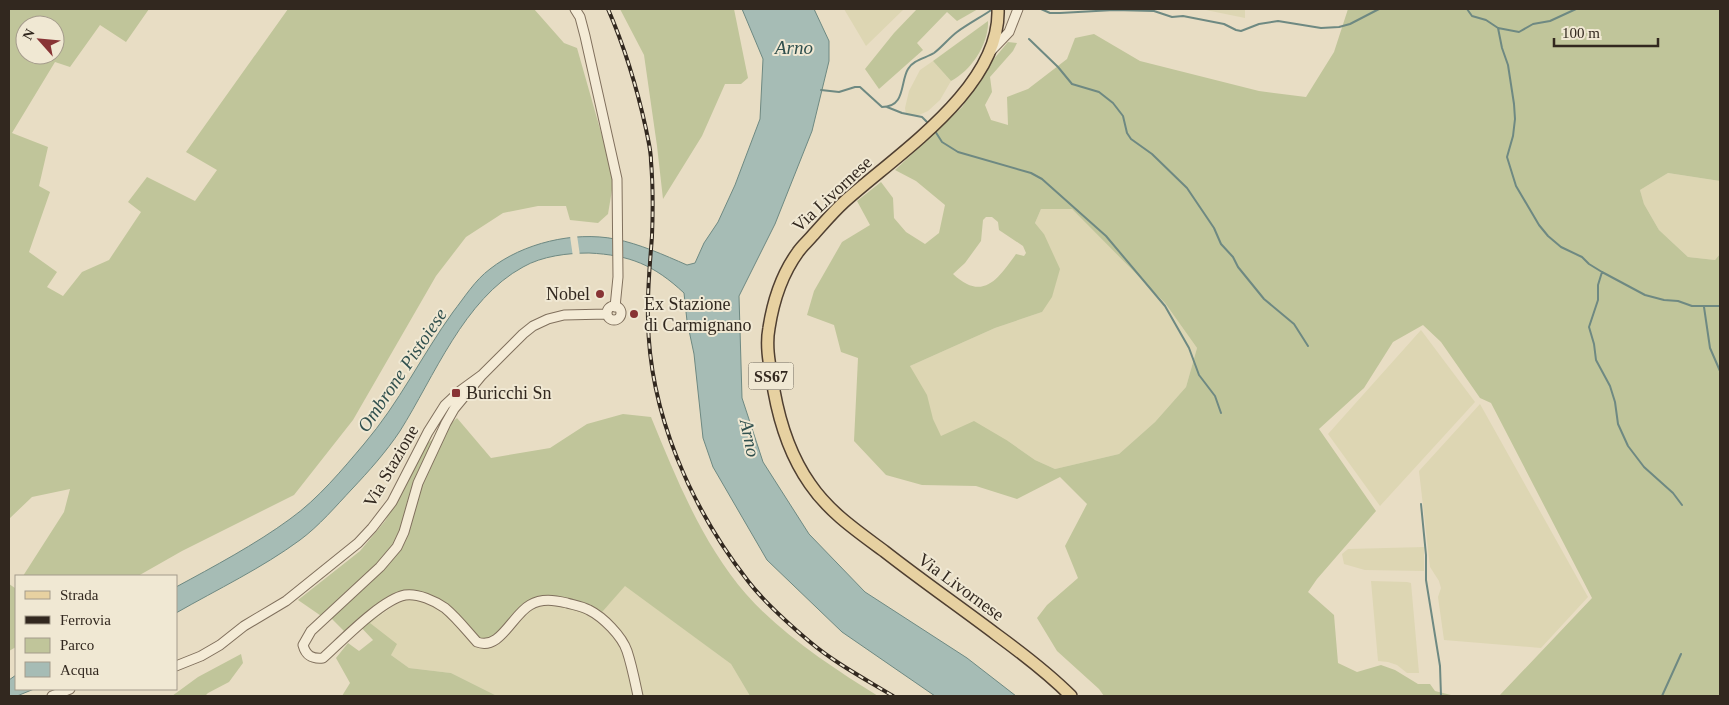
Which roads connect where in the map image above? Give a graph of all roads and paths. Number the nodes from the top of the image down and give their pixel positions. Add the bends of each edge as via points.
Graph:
1 (575, 9) edge
2 (998, 9) edge
3 (1018, 9) edge
4 (989, 54) junction
5 (482, 375) junction
6 (178, 665) edge
7 (67, 690) edge
8 (52, 696) edge
9 (638, 696) edge
10 (1071, 696) edge

1 - 5 street, Via Stazione via 585,36 617,179 618,277 615,307 609,308 607,314 564,315 533,326
2 - 4 main road, Via Livornese / SS67
3 - 4 street via 1008,32
4 - 10 main road, Via Livornese / SS67 via 967,90 951,107 845,202 798,252 775,301 768,330 769,361 782,425 794,458 827,505 1038,666
5 - 6 street, Via Stazione via 445,405 392,502 358,543 286,600 207,652
5 - 9 street via 446,423 418,483 397,547 311,631 303,644 305,651 310,656 323,658 387,603 405,595 413,595 446,609 477,642 483,644 501,636 528,606 538,601 558,601 596,614 622,641
7 - 8 street

